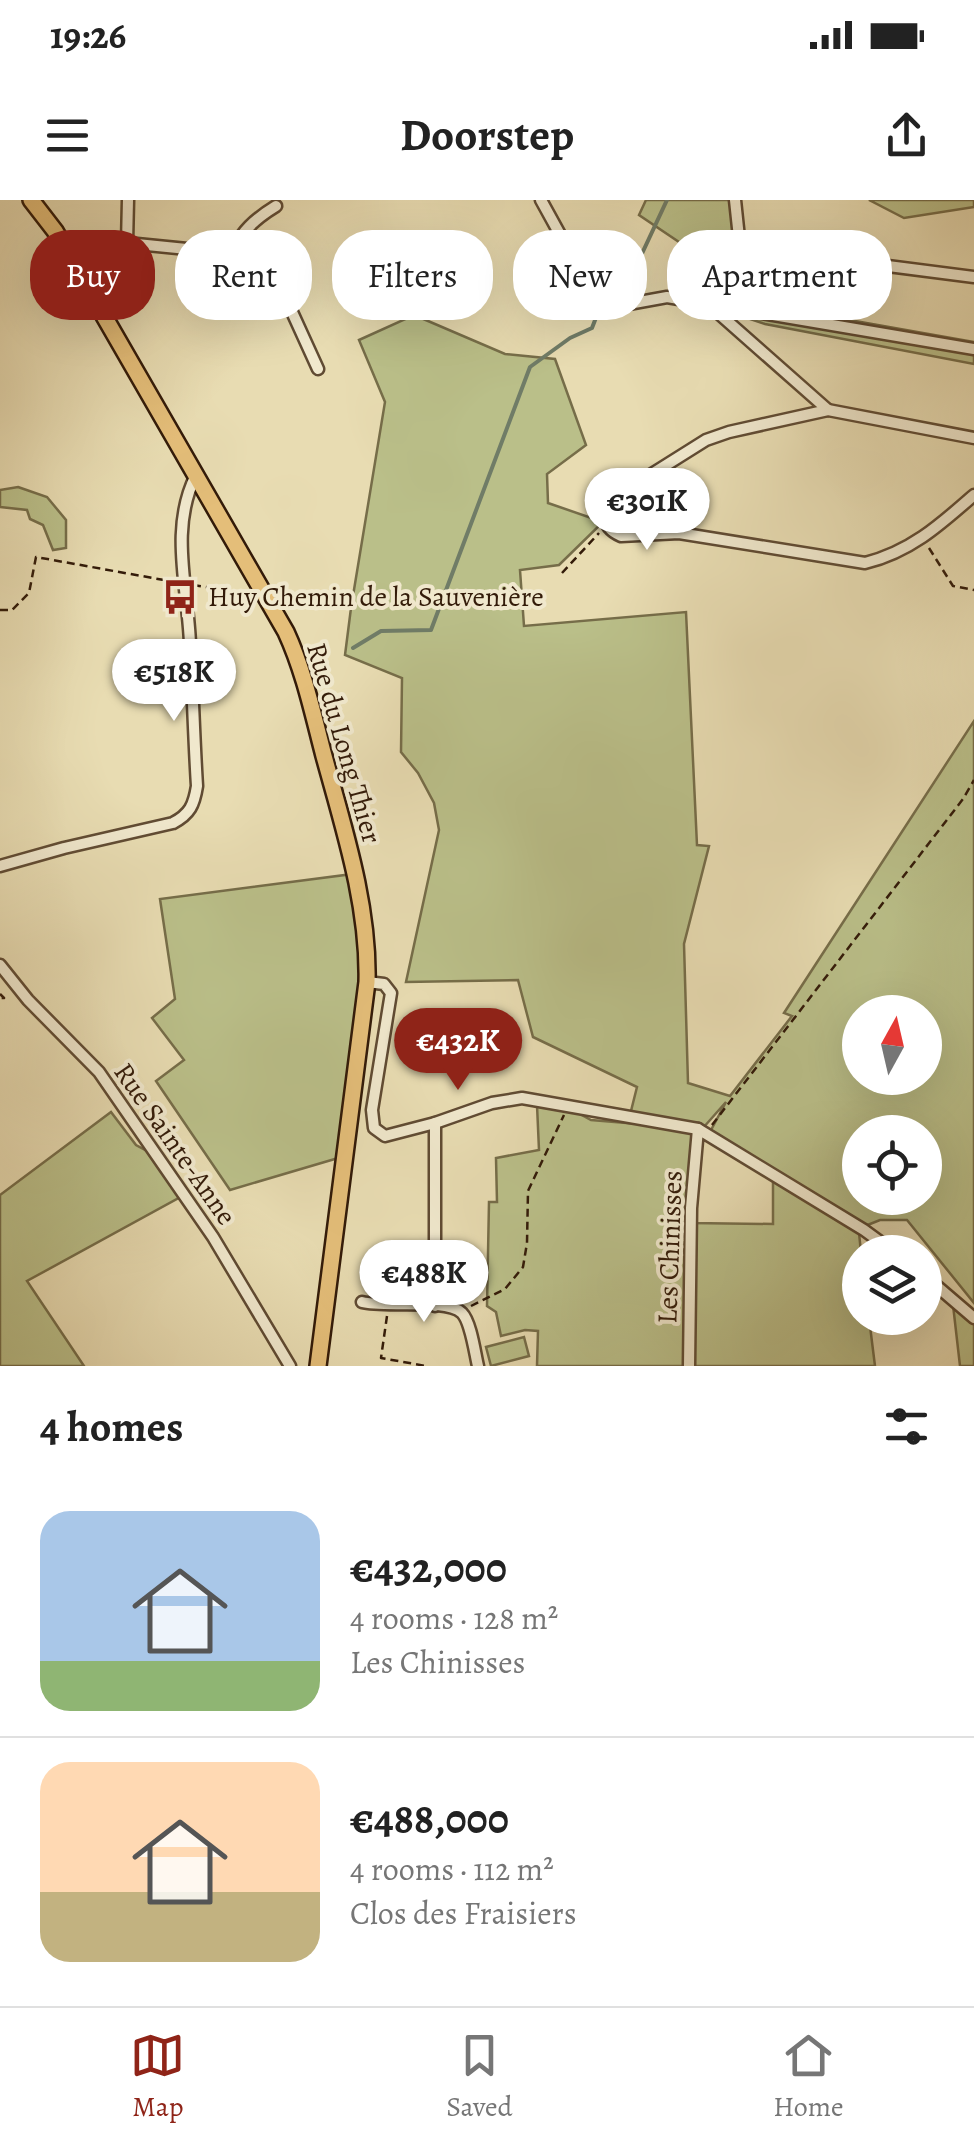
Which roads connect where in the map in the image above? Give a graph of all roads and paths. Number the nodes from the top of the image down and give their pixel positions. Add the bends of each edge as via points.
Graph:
1 (31, 200) edge
2 (128, 200) edge
3 (540, 200) edge
4 (735, 200) edge
5 (276, 206) dead end
6 (54, 230) edge
7 (127, 230) edge
8 (246, 230) edge
9 (738, 230) edge
10 (892, 266) edge
11 (974, 277) edge
12 (667, 297) edge
13 (107, 320) edge
14 (296, 320) edge
15 (725, 320) edge
16 (800, 320) edge
17 (974, 350) edge
18 (318, 369) dead end
19 (828, 410) junction
20 (974, 438) edge
21 (196, 475) junction
22 (974, 495) edge
23 (607, 525) junction
24 (922, 538) junction
25 (562, 573) dead end
26 (186, 584) junction
27 (974, 590) edge
28 (266, 596) junction
29 (0, 610) edge
30 (974, 780) edge
31 (0, 866) edge
32 (0, 965) edge
33 (366, 982) junction
34 (568, 1108) junction
35 (435, 1122) junction
36 (701, 1132) junction
37 (871, 1235) edge
38 (942, 1291) edge
39 (362, 1302) dead end
40 (389, 1304) junction
41 (436, 1306) junction
42 (462, 1313) junction
43 (974, 1318) edge
44 (381, 1358) junction
45 (290, 1366) edge
46 (318, 1366) edge
47 (380, 1366) edge
48 (426, 1366) edge
49 (478, 1366) edge
50 (689, 1366) edge

1 - 6 main road, Rue du Long Thier
2 - 7 street
3 - 12 street via 601,309
4 - 9 street
5 - 8 street
10 - 11 street
13 - 21 main road, Rue du Long Thier
14 - 18 street
15 - 19 street
16 - 17 street
19 - 20 street
19 - 23 street via 706,440 610,503
21 - 26 street via 180,532
21 - 28 main road, Rue du Long Thier
22 - 24 street
23 - 24 street via 622,536 680,533 865,563
23 - 25 path
24 - 27 path via 953,586
26 - 28 path
26 - 29 path via 36,558 28,594 12,610
26 - 31 street via 197,786 188,815
28 - 33 main road, Rue du Long Thier via 295,652 346,839 367,943
30 - 36 path
32 - 45 street, Rue Sainte-Anne via 99,1072 214,1237
33 - 35 street, Les Chinisses via 384,984 390,993 374,1128 385,1136
33 - 46 main road, Rue du Long Thier
34 - 35 street, Les Chinisses via 522,1098
34 - 36 street, Les Chinisses
34 - 42 path via 528,1191 523,1267 505,1290
35 - 41 street
36 - 37 street, Les Chinisses
36 - 50 street, Les Chinisses via 691,1208
38 - 43 street
39 - 40 street
40 - 41 street
40 - 44 path
41 - 42 street
42 - 49 street
44 - 47 path
44 - 48 path

